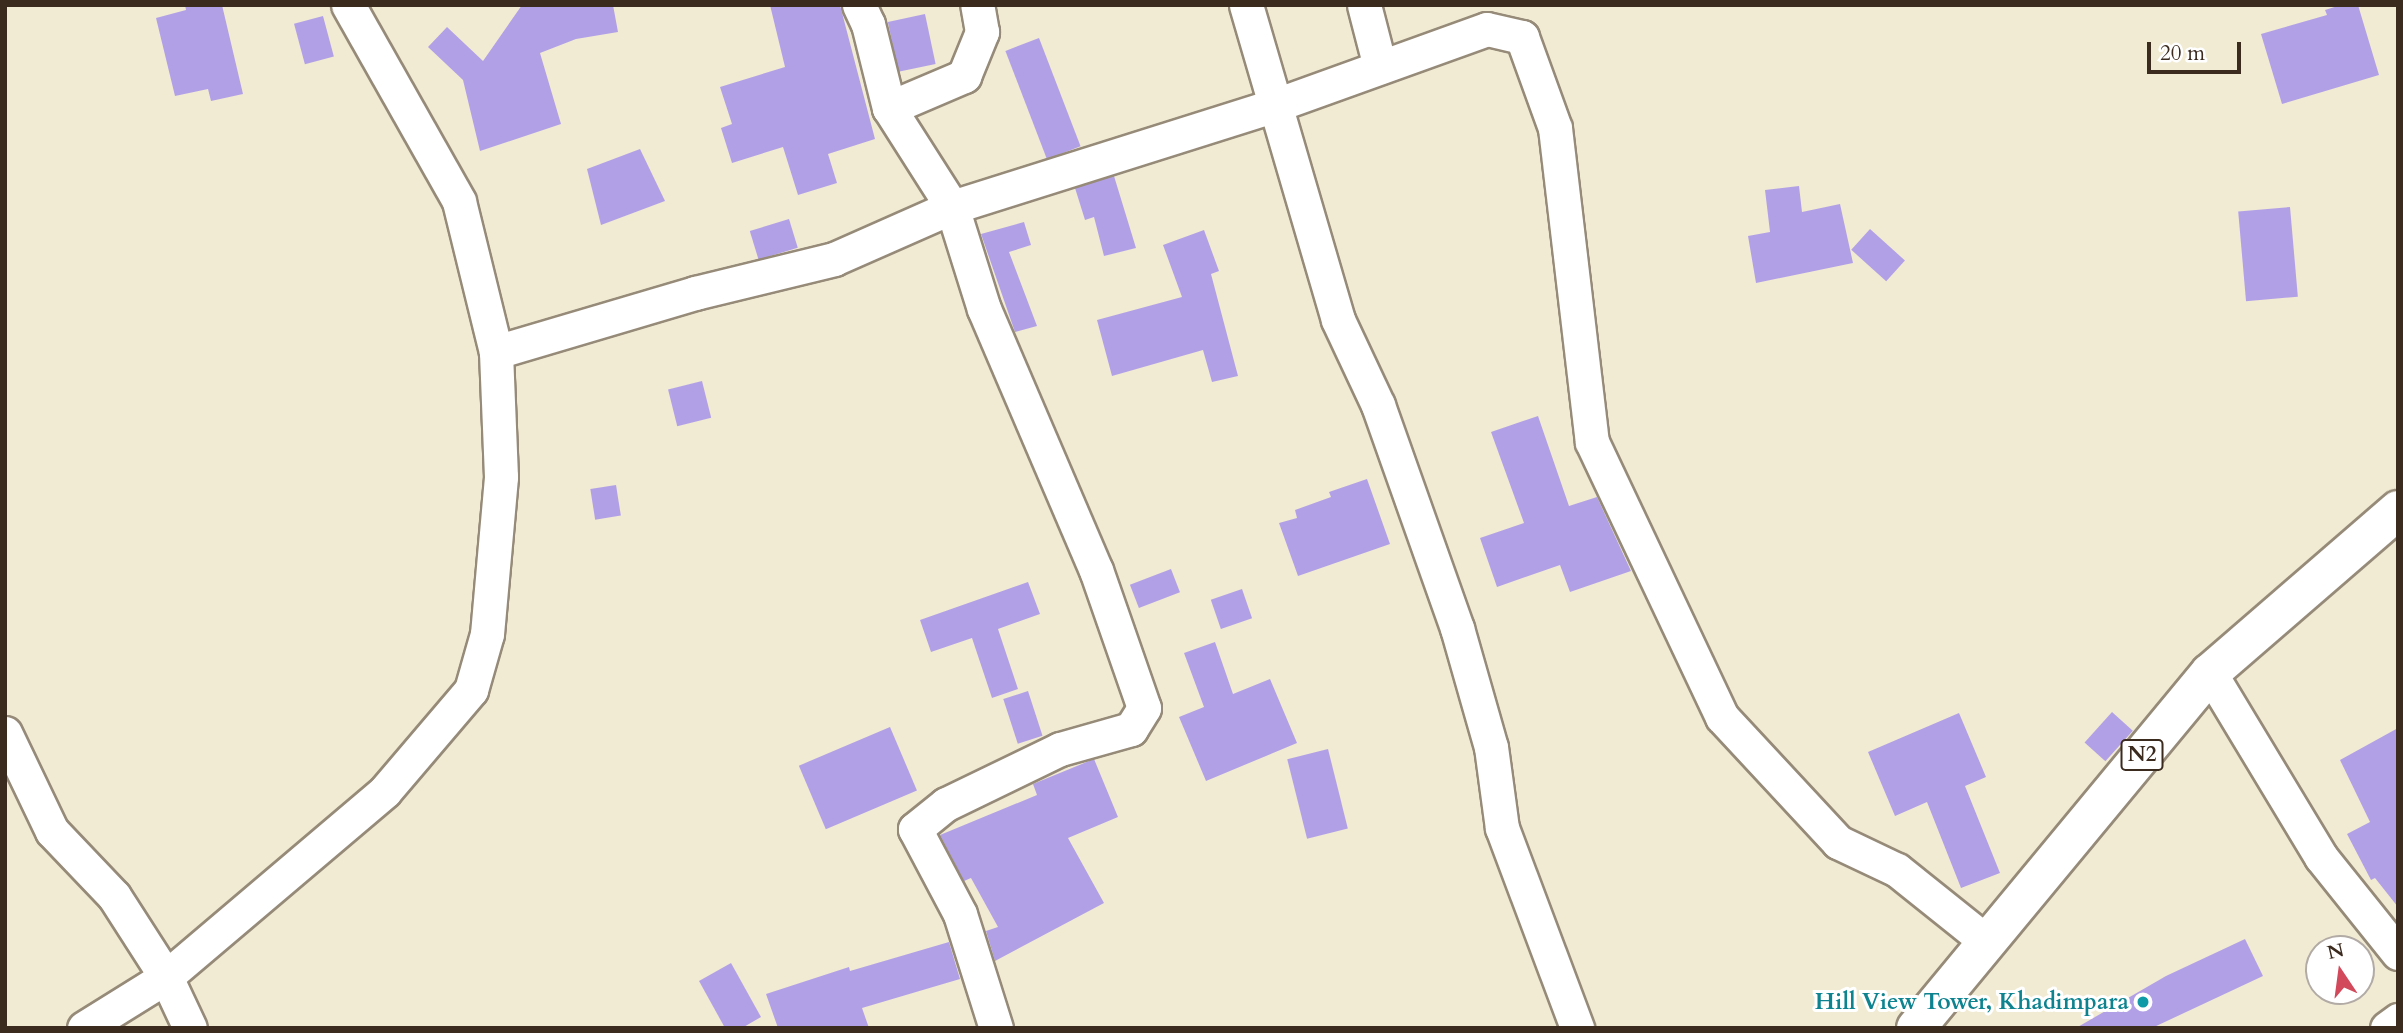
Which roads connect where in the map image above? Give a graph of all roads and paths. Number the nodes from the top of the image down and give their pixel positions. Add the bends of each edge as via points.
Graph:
1 (348, 5) edge
2 (859, 5) edge
3 (977, 5) edge
4 (1246, 5) edge
5 (1364, 5) edge
6 (1380, 67) junction
7 (1273, 106) junction
8 (889, 108) junction
9 (952, 207) junction
10 (496, 352) junction
11 (2398, 510) edge
12 (2210, 673) junction
13 (5, 733) edge
14 (1987, 942) junction
15 (2398, 953) edge
16 (166, 977) junction
17 (2398, 1020) edge
18 (84, 1028) edge
19 (190, 1028) edge
20 (996, 1028) edge
21 (1577, 1028) edge
22 (1916, 1028) edge
23 (2387, 1028) edge

1 - 10 street via 458,201
2 - 8 street
3 - 8 street via 982,32 964,76
4 - 7 street
5 - 6 street
6 - 7 street
6 - 14 street via 1487,29 1522,37 1555,128 1592,442 1722,717 1838,842 1897,870
7 - 9 street
7 - 21 street via 1338,320 1378,405 1457,628 1491,747 1502,828
8 - 9 street
9 - 10 street via 834,259 695,293
9 - 20 street via 984,309 1096,570 1144,708 1131,729 1060,749 946,804 915,829 960,914
10 - 16 street via 501,477 487,634 471,690 384,791
11 - 12 highway, N2
12 - 14 highway, N2
12 - 15 street via 2321,857
13 - 16 street via 52,831 114,896
14 - 22 highway, N2
16 - 18 street
16 - 19 street
17 - 23 street

